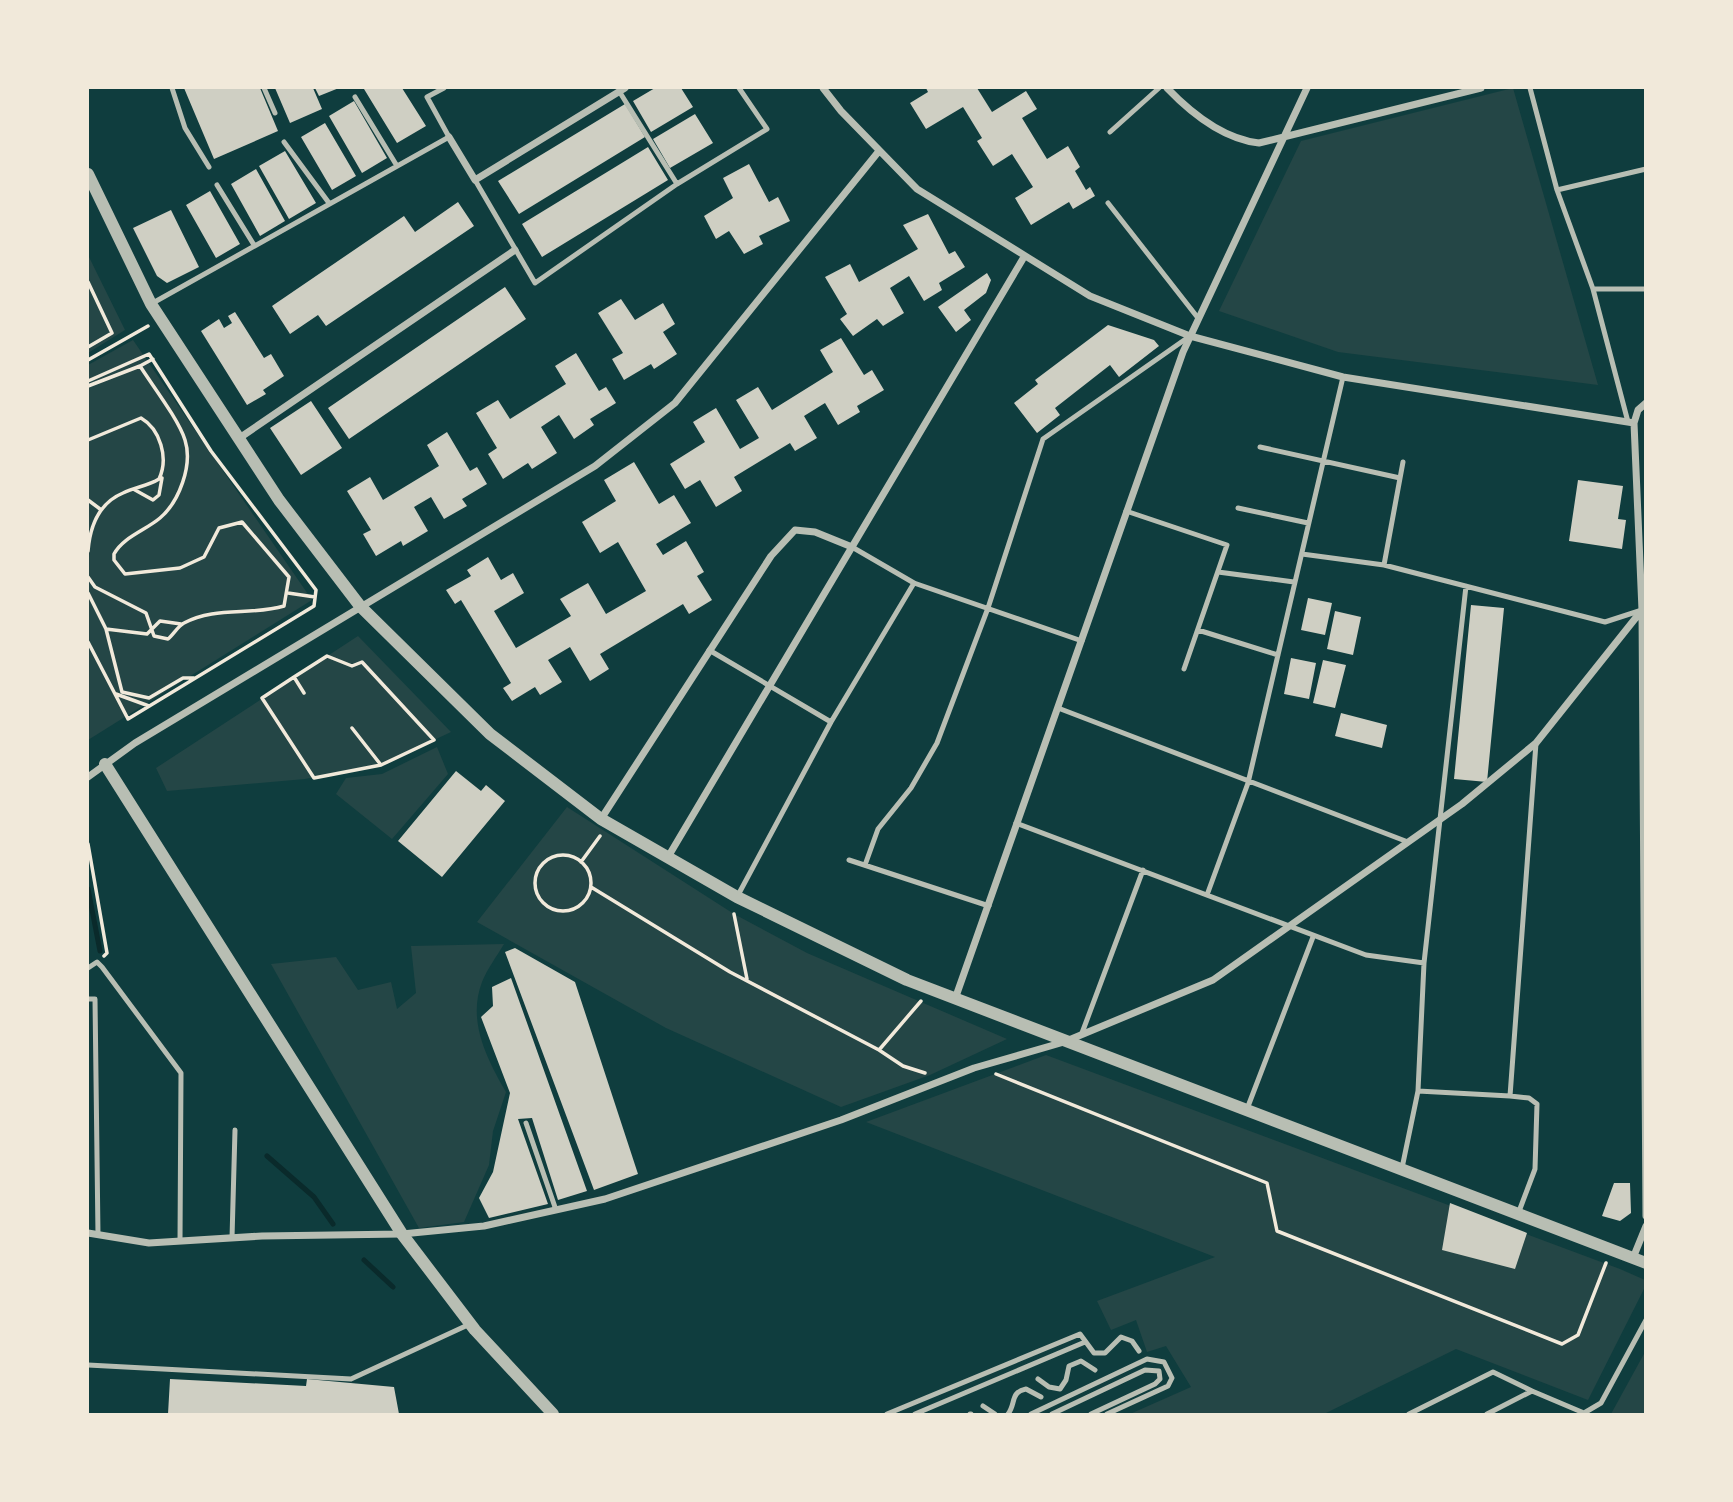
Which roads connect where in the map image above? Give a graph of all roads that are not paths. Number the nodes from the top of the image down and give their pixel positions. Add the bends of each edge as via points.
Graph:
1 (172, 88) edge
2 (264, 88) edge
3 (444, 88) edge
4 (739, 88) edge
5 (823, 88) edge
6 (1159, 88) edge
7 (1167, 88) edge
8 (1307, 88) edge
9 (1481, 88) edge
10 (1530, 88) edge
11 (622, 89) edge
12 (355, 97) dead end
13 (275, 113) dead end
14 (1110, 132) dead end
15 (449, 137) junction
16 (1285, 137) junction
17 (284, 142) dead end
18 (879, 151) junction
19 (397, 166) junction
20 (209, 167) dead end
21 (1646, 169) edge
22 (88, 174) edge
23 (475, 180) junction
24 (677, 184) junction
25 (217, 185) dead end
26 (1557, 190) junction
27 (329, 203) junction
28 (1108, 203) dead end
29 (254, 245) junction
30 (515, 250) junction
31 (1024, 257) junction
32 (1593, 289) junction
33 (1646, 289) edge
34 (152, 304) junction
35 (1198, 318) junction
36 (1189, 336) junction
37 (1343, 377) junction
38 (1646, 403) edge
39 (1631, 423) junction
40 (238, 439) junction
41 (1260, 447) dead end
42 (1324, 461) junction
43 (1403, 462) dead end
44 (1400, 478) junction
45 (1238, 508) dead end
46 (1126, 511) junction
47 (1308, 523) junction
48 (852, 547) junction
49 (1302, 554) junction
50 (1384, 565) junction
51 (1218, 572) junction
52 (1294, 582) junction
53 (914, 583) junction
54 (1466, 586) junction
55 (360, 606) junction
56 (1644, 607) edge
57 (988, 608) junction
58 (1198, 630) junction
59 (1082, 641) junction
60 (709, 650) junction
61 (1278, 655) junction
62 (1184, 669) dead end
63 (770, 686) junction
64 (1058, 708) junction
65 (831, 722) junction
66 (1536, 743) junction
67 (105, 764) junction
68 (88, 777) edge
69 (1248, 783) junction
70 (1438, 821) junction
71 (1016, 823) junction
72 (602, 826) junction
73 (1644, 838) edge
74 (1408, 842) junction
75 (668, 856) junction
76 (849, 860) dead end
77 (865, 865) junction
78 (1143, 870) junction
79 (1207, 895) junction
80 (737, 897) junction
81 (989, 906) junction
82 (1291, 927) junction
83 (1313, 937) junction
84 (1424, 963) junction
85 (88, 968) edge
86 (88, 999) edge
87 (955, 999) junction
88 (1083, 1033) junction
89 (1064, 1042) junction
90 (1644, 1042) edge
91 (1418, 1091) junction
92 (1510, 1096) junction
93 (1247, 1109) junction
94 (526, 1123) dead end
95 (235, 1130) dead end
96 (1402, 1168) junction
97 (556, 1210) junction
98 (1518, 1214) junction
99 (1646, 1216) edge
100 (1646, 1226) edge
101 (88, 1233) edge
102 (402, 1234) junction
103 (98, 1235) junction
104 (232, 1238) junction
105 (180, 1241) junction
106 (1633, 1258) junction
107 (1646, 1263) edge
108 (1646, 1320) edge
109 (470, 1324) junction
110 (1085, 1342) junction
111 (1139, 1351) dead end
112 (88, 1365) edge
113 (1095, 1370) dead end
114 (1038, 1379) dead end
115 (1532, 1391) junction
116 (1041, 1398) dead end
117 (984, 1406) dead end
118 (553, 1415) edge
119 (887, 1415) edge
120 (915, 1415) edge
121 (995, 1415) edge
122 (1008, 1415) edge
123 (1031, 1415) edge
124 (1052, 1415) edge
125 (1091, 1415) edge
126 (1107, 1415) edge
127 (1409, 1415) edge
128 (1487, 1415) edge

1 - 20 lane via 185,128
2 - 13 lane
3 - 15 lane via 428,97
4 - 24 lane via 767,130
5 - 18 street
6 - 14 lane
7 - 16 street via 1187,108 1231,136 1259,143
8 - 16 street
9 - 16 street
10 - 26 lane
11 - 23 street
11 - 24 lane
12 - 19 lane
15 - 19 lane
15 - 23 street
16 - 35 street
17 - 27 lane
18 - 31 street via 917,189
18 - 55 street via 664,411 595,466
19 - 27 lane
21 - 26 lane
22 - 34 street
23 - 30 lane
24 - 30 lane via 536,283
25 - 29 lane
26 - 32 lane
27 - 29 lane
28 - 35 lane
29 - 34 lane
30 - 40 street
31 - 36 street via 1090,296
31 - 48 street
32 - 33 lane
32 - 39 lane
34 - 40 street
35 - 36 street
36 - 37 street
36 - 46 street
36 - 57 lane via 1043,439
37 - 39 street
37 - 42 lane
38 - 39 street
39 - 56 street
40 - 55 street
41 - 42 lane
42 - 44 lane
42 - 47 lane
43 - 44 lane
44 - 50 lane
45 - 47 lane
46 - 51 lane via 1227,545
46 - 59 street
47 - 49 lane
48 - 53 lane
48 - 60 street via 815,532 795,530 771,556
48 - 63 street
49 - 50 lane
49 - 52 lane
50 - 54 lane
51 - 52 lane
51 - 58 lane
52 - 61 lane
53 - 57 lane
53 - 65 lane
54 - 56 lane via 1605,622
54 - 70 lane
55 - 67 street
55 - 72 street via 490,734
56 - 66 street
56 - 73 street
57 - 59 lane
57 - 77 lane via 937,743 911,788 878,829
58 - 61 lane
58 - 62 lane
59 - 64 street
60 - 63 lane
60 - 72 street
61 - 69 lane
63 - 65 lane
63 - 75 street
64 - 69 lane
64 - 71 street
65 - 80 lane
66 - 70 street
66 - 92 lane
67 - 68 street
67 - 102 street
69 - 74 lane
69 - 79 lane
70 - 74 street
70 - 84 lane
71 - 78 lane
71 - 81 street
72 - 75 street
73 - 90 street
74 - 82 street
75 - 80 street
76 - 77 lane
77 - 81 lane
78 - 79 lane
78 - 88 lane
79 - 82 lane
80 - 87 street via 906,980
81 - 87 street
82 - 83 lane
82 - 88 street via 1213,980
83 - 84 lane via 1366,955
83 - 93 lane
84 - 91 lane
85 - 105 lane via 97,962 181,1073
86 - 103 lane via 95,999
87 - 89 street
88 - 89 street
89 - 93 street
89 - 97 street via 974,1068 841,1119 605,1199
90 - 99 street
91 - 92 lane
91 - 96 lane
92 - 98 lane via 1537,1104 1535,1169
93 - 96 street
94 - 97 lane
95 - 104 lane
96 - 98 street
97 - 102 street via 484,1226
98 - 106 street
100 - 106 street
101 - 103 street
102 - 104 street
102 - 109 street
103 - 105 street via 149,1243
104 - 105 street
106 - 107 street
108 - 115 lane via 1601,1403 1584,1413
109 - 112 lane via 351,1379
109 - 118 street
110 - 111 lane via 1094,1353 1105,1353 1121,1336 1132,1340
110 - 119 lane via 1080,1334
110 - 120 lane
113 - 114 lane via 1074,1362 1060,1389
115 - 127 lane via 1493,1372
115 - 128 lane
116 - 122 lane via 1020,1390
117 - 121 lane
123 - 126 lane via 1147,1359 1164,1362 1172,1378 1168,1387
124 - 125 lane via 1145,1370 1159,1371 1155,1384

